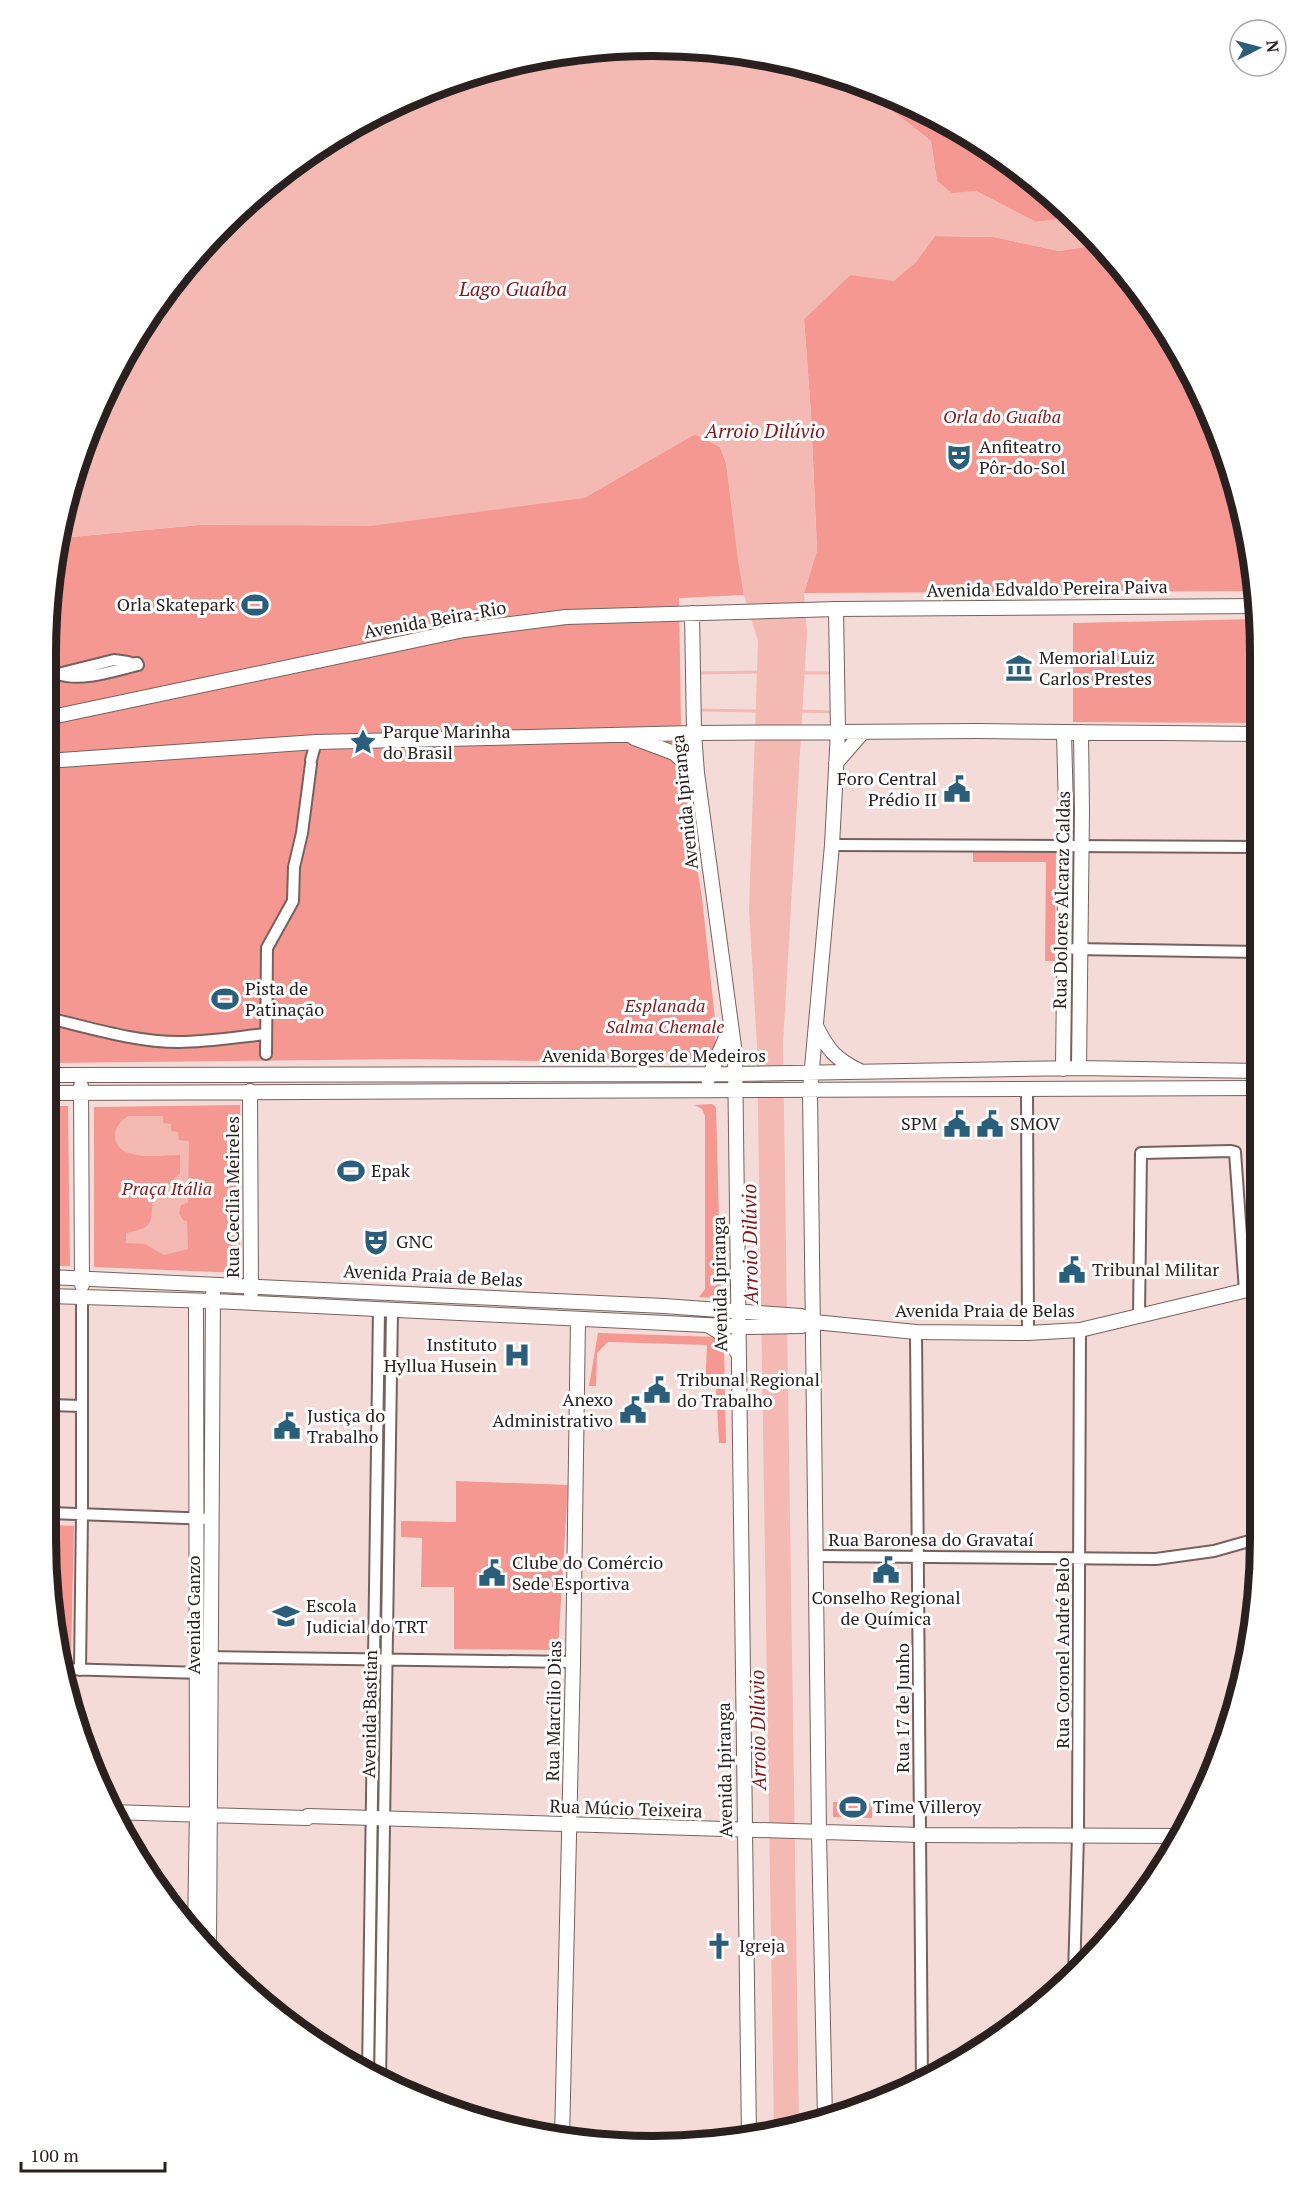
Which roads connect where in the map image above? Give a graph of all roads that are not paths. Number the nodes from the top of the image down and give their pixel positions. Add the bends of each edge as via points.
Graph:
1 (1248, 606) edge
2 (836, 609) junction
3 (692, 613) junction
4 (114, 660) joint
5 (56, 716) edge
6 (838, 731) junction
7 (863, 732) junction
8 (1081, 732) junction
9 (694, 733) junction
10 (1064, 733) junction
11 (627, 735) junction
12 (1250, 735) edge
13 (316, 742) junction
14 (56, 760) edge
15 (836, 763) junction
16 (698, 773) junction
17 (1066, 810) junction
18 (1082, 811) junction
19 (832, 845) junction
20 (1065, 845) junction
21 (1081, 845) junction
22 (1250, 847) edge
23 (1063, 949) junction
24 (1079, 949) junction
25 (1250, 952) edge
26 (56, 1020) edge
27 (815, 1025) junction
28 (731, 1026) junction
29 (266, 1034) junction
30 (1079, 1068) junction
31 (1063, 1069) junction
32 (1250, 1071) edge
33 (811, 1072) junction
34 (861, 1072) junction
35 (80, 1074) junction
36 (712, 1074) junction
37 (735, 1074) junction
38 (56, 1075) edge
39 (270, 1075) junction
40 (1050, 1088) junction
41 (1250, 1088) edge
42 (1028, 1089) junction
43 (735, 1090) junction
44 (803, 1090) junction
45 (250, 1091) junction
46 (700, 1091) junction
47 (56, 1093) edge
48 (81, 1093) junction
49 (56, 1276) edge
50 (82, 1278) junction
51 (213, 1283) junction
52 (251, 1285) junction
53 (1250, 1289) edge
54 (1245, 1290) junction
55 (56, 1296) edge
56 (82, 1297) junction
57 (196, 1301) junction
58 (213, 1301) junction
59 (251, 1303) junction
60 (386, 1310) junction
61 (1139, 1316) junction
62 (578, 1319) junction
63 (745, 1320) junction
64 (806, 1321) junction
65 (708, 1325) junction
66 (1080, 1330) junction
67 (916, 1332) junction
68 (1028, 1333) junction
69 (738, 1353) junction
70 (56, 1405) edge
71 (82, 1406) junction
72 (196, 1416) junction
73 (213, 1416) junction
74 (377, 1417) junction
75 (391, 1418) junction
76 (56, 1512) edge
77 (82, 1514) junction
78 (196, 1518) junction
79 (212, 1520) junction
80 (1250, 1541) edge
81 (375, 1545) junction
82 (389, 1545) junction
83 (919, 1555) junction
84 (816, 1556) junction
85 (1080, 1558) junction
86 (196, 1657) junction
87 (212, 1657) junction
88 (374, 1659) junction
89 (387, 1659) junction
90 (573, 1662) junction
91 (70, 1669) edge
92 (80, 1670) junction
93 (196, 1673) junction
94 (212, 1673) junction
95 (122, 1812) edge
96 (196, 1814) junction
97 (211, 1814) junction
98 (378, 1819) junction
99 (569, 1824) junction
100 (751, 1831) junction
101 (813, 1831) junction
102 (1078, 1834) junction
103 (920, 1835) junction
104 (1171, 1836) edge
105 (195, 1922) edge
106 (209, 1938) edge
107 (1074, 1962) edge
108 (368, 2026) junction
109 (382, 2026) junction
110 (368, 2064) edge
111 (380, 2070) edge
112 (922, 2072) edge
113 (825, 2111) edge
114 (749, 2128) edge
115 (562, 2129) edge

1 - 2 main road, Avenida Edvaldo Pereira Paiva
2 - 3 main road, Avenida Beira-Rio
2 - 6 main road
3 - 5 main road, Avenida Beira-Rio via 566,617 464,630
3 - 9 main road, Avenida Ipiranga
4 - 4 street via 138,665 81,676 58,674
6 - 7 main road
6 - 9 main road
6 - 15 main road
7 - 10 main road
7 - 15 main road
8 - 10 main road
8 - 12 main road
8 - 18 main road, Rua Dolores Alcaraz Caldas
9 - 11 main road
9 - 16 main road, Avenida Ipiranga
10 - 17 main road, Rua Dolores Alcaraz Caldas
11 - 13 main road
11 - 16 main road via 674,753
13 - 14 main road
13 - 29 street via 294,867 293,901 267,948
15 - 19 main road
16 - 28 main road, Avenida Ipiranga
17 - 18 main road
17 - 20 main road, Rua Dolores Alcaraz Caldas
18 - 21 main road, Rua Dolores Alcaraz Caldas
19 - 20 street
19 - 27 main road
20 - 21 street
20 - 23 main road, Rua Dolores Alcaraz Caldas
21 - 22 street
21 - 24 main road, Rua Dolores Alcaraz Caldas
23 - 24 street
23 - 31 main road, Rua Dolores Alcaraz Caldas
24 - 25 street
24 - 30 main road, Rua Dolores Alcaraz Caldas
26 - 29 street via 162,1041
27 - 33 main road
27 - 34 main road via 835,1057
28 - 36 main road
28 - 37 main road, Avenida Ipiranga
29 - 39 street
30 - 31 main road, Avenida Borges de Medeiros
30 - 32 main road, Avenida Borges de Medeiros
31 - 34 main road, Avenida Borges de Medeiros
31 - 40 main road
33 - 34 main road, Avenida Borges de Medeiros
33 - 37 main road, Avenida Borges de Medeiros
33 - 44 main road
35 - 38 main road, Avenida Borges de Medeiros
35 - 39 main road, Avenida Borges de Medeiros
35 - 48 main road
36 - 37 main road, Avenida Borges de Medeiros
36 - 39 main road, Avenida Borges de Medeiros
36 - 46 main road
37 - 43 main road, Avenida Ipiranga
40 - 41 main road
40 - 42 main road, Avenida Borges de Medeiros
42 - 44 main road, Avenida Borges de Medeiros
42 - 68 street
43 - 44 main road, Avenida Borges de Medeiros
43 - 46 main road, Avenida Borges de Medeiros
43 - 63 main road, Avenida Ipiranga
44 - 64 main road
45 - 46 main road, Avenida Borges de Medeiros
45 - 48 main road, Avenida Borges de Medeiros
45 - 52 main road, Rua Cecília Meireles
47 - 48 main road, Avenida Borges de Medeiros
48 - 50 main road
49 - 50 main road, Avenida Praia de Belas
50 - 51 main road, Avenida Praia de Belas
50 - 56 main road
51 - 52 main road, Avenida Praia de Belas
51 - 58 main road, Avenida Ganzo
52 - 59 main road, Rua Cecília Meireles
52 - 63 main road, Avenida Praia de Belas via 664,1306
53 - 54 main road, Avenida Praia de Belas
54 - 61 main road, Avenida Praia de Belas
54 - 61 street via 1235,1152 1141,1153
55 - 56 main road, Avenida Praia de Belas
56 - 57 main road, Avenida Praia de Belas
56 - 71 street
57 - 58 main road, Avenida Praia de Belas
57 - 72 main road, Avenida Ganzo
58 - 59 main road, Avenida Praia de Belas
58 - 73 main road, Avenida Ganzo
59 - 60 main road, Avenida Praia de Belas
60 - 62 main road, Avenida Praia de Belas
60 - 74 street, Avenida Bastian
60 - 75 street, Avenida Bastian
61 - 66 main road, Avenida Praia de Belas
62 - 65 main road, Avenida Praia de Belas
62 - 90 main road, Rua Marcílio Dias
63 - 64 main road, Avenida Praia de Belas
63 - 65 main road, Avenida Praia de Belas
63 - 69 main road, Avenida Ipiranga
64 - 67 main road, Avenida Praia de Belas
64 - 84 main road
65 - 69 main road
66 - 68 main road, Avenida Praia de Belas
66 - 85 street, Rua Coronel André Belo
67 - 68 main road, Avenida Praia de Belas
67 - 83 street, Rua 17 de Junho
69 - 100 main road, Avenida Ipiranga
70 - 71 street
71 - 77 street
72 - 73 main road
72 - 78 main road, Avenida Ganzo
73 - 79 main road, Avenida Ganzo
74 - 75 street
74 - 81 street, Avenida Bastian
75 - 82 street, Avenida Bastian
76 - 77 street
77 - 78 street
77 - 92 street
78 - 79 street
78 - 86 main road, Avenida Ganzo
79 - 87 main road, Avenida Ganzo
80 - 85 street, Rua Baronesa do Gravataí via 1214,1551 1156,1559
81 - 82 street
81 - 88 street, Avenida Bastian
82 - 89 street, Avenida Bastian
83 - 84 street, Rua Baronesa do Gravataí
83 - 85 street, Rua Baronesa do Gravataí
83 - 103 street, Rua 17 de Junho
84 - 101 main road
85 - 102 street, Rua Coronel André Belo
86 - 87 street
86 - 93 main road, Avenida Ganzo
87 - 88 street
87 - 94 main road, Avenida Ganzo
88 - 89 street
88 - 98 street, Avenida Bastian
89 - 90 street
89 - 98 street, Avenida Bastian
90 - 99 main road, Rua Marcílio Dias
91 - 92 street
92 - 93 street
93 - 94 street
93 - 96 main road, Avenida Ganzo
94 - 97 main road, Avenida Ganzo
95 - 96 main road, Rua Múcio Teixeira
96 - 97 main road, Rua Múcio Teixeira
96 - 105 main road, Avenida Ganzo
97 - 98 main road, Rua Múcio Teixeira
97 - 106 main road, Avenida Ganzo
98 - 99 main road, Rua Múcio Teixeira
98 - 108 street, Avenida Bastian
98 - 109 street, Avenida Bastian
99 - 100 main road, Rua Múcio Teixeira
99 - 115 main road, Rua Marcílio Dias
100 - 101 main road, Rua Múcio Teixeira
100 - 114 main road, Avenida Ipiranga
101 - 103 main road, Rua Múcio Teixeira
101 - 113 main road
102 - 103 main road, Rua Múcio Teixeira
102 - 104 main road, Rua Múcio Teixeira
102 - 107 street, Rua Coronel André Belo
103 - 112 street, Rua 17 de Junho
108 - 109 street
108 - 110 street, Avenida Bastian
109 - 111 street, Avenida Bastian

